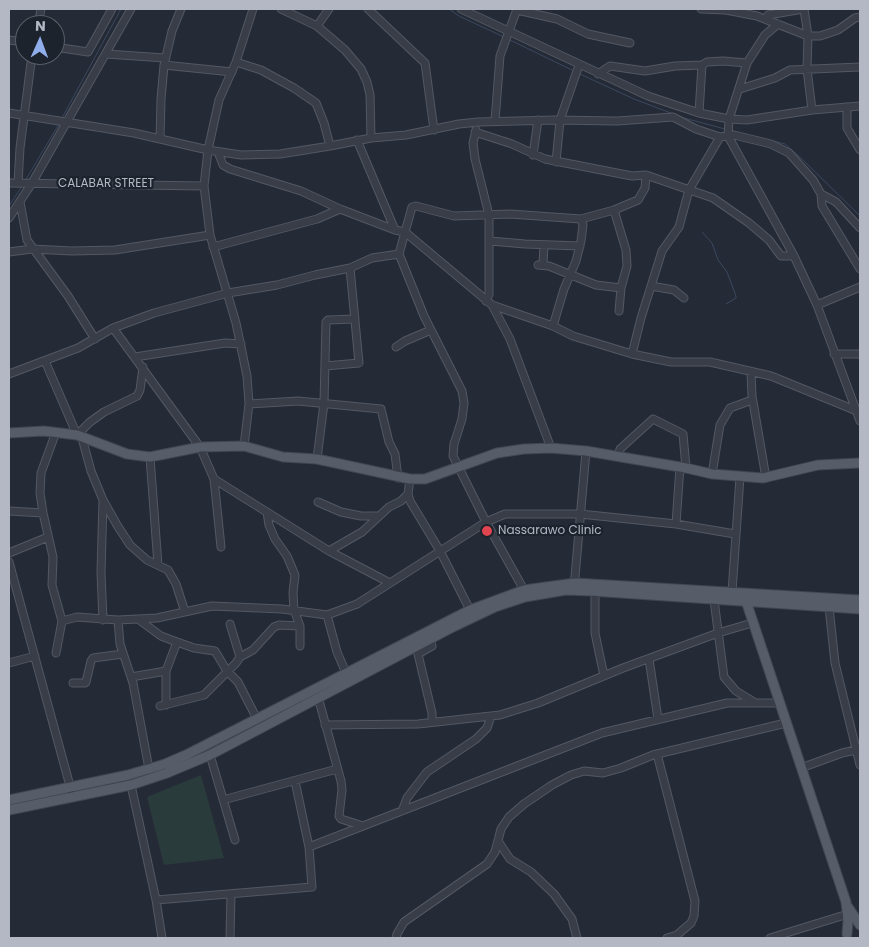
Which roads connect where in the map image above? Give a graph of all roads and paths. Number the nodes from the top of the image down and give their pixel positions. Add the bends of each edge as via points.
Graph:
1 (112, 9) edge
2 (131, 9) edge
3 (181, 9) edge
4 (253, 9) edge
5 (281, 9) edge
6 (329, 9) edge
7 (368, 9) edge
8 (461, 9) edge
9 (701, 9) edge
10 (726, 9) edge
11 (803, 9) edge
12 (517, 10) edge
13 (768, 14) edge
14 (860, 17) edge
15 (778, 24) junction
16 (317, 26) junction
17 (509, 32) junction
18 (808, 36) junction
19 (630, 43) dead end
20 (65, 49) edge
21 (106, 54) junction
22 (165, 61) junction
23 (236, 62) junction
24 (747, 63) junction
25 (31, 65) edge
26 (702, 66) junction
27 (860, 67) edge
28 (807, 69) junction
29 (577, 70) junction
30 (232, 72) junction
31 (598, 74) junction
32 (740, 89) junction
33 (860, 106) edge
34 (847, 107) junction
35 (812, 110) junction
36 (9, 113) edge
37 (699, 113) junction
38 (24, 115) junction
39 (729, 119) junction
40 (538, 120) junction
41 (560, 120) junction
42 (496, 121) junction
43 (65, 122) junction
44 (478, 122) junction
45 (434, 130) junction
46 (475, 132) junction
47 (725, 136) junction
48 (370, 138) junction
49 (160, 139) junction
50 (357, 140) junction
51 (330, 146) junction
52 (208, 150) junction
53 (860, 150) edge
54 (218, 152) junction
55 (533, 155) junction
56 (556, 162) junction
57 (646, 175) junction
58 (9, 183) edge
59 (18, 183) junction
60 (30, 183) junction
61 (204, 186) junction
62 (689, 190) junction
63 (821, 194) junction
64 (20, 202) junction
65 (340, 209) junction
66 (614, 210) junction
67 (490, 215) junction
68 (9, 218) edge
69 (581, 219) junction
70 (860, 228) edge
71 (395, 230) junction
72 (405, 232) junction
73 (210, 235) junction
74 (490, 241) junction
75 (544, 245) junction
76 (580, 246) junction
77 (213, 247) junction
78 (32, 249) junction
79 (9, 252) edge
80 (399, 254) junction
81 (794, 256) junction
82 (350, 268) junction
83 (860, 269) edge
84 (570, 274) junction
85 (652, 286) junction
86 (860, 287) edge
87 (621, 288) junction
88 (228, 293) junction
89 (684, 298) dead end
90 (489, 303) junction
91 (817, 305) junction
92 (619, 311) dead end
93 (355, 319) junction
94 (554, 326) junction
95 (113, 328) junction
96 (431, 330) junction
97 (96, 339) junction
98 (241, 344) junction
99 (396, 347) dead end
100 (632, 354) junction
101 (834, 354) junction
102 (860, 354) edge
103 (135, 356) junction
104 (45, 361) junction
105 (325, 366) junction
106 (143, 367) junction
107 (751, 372) junction
108 (9, 374) edge
109 (752, 400) junction
110 (324, 403) junction
111 (248, 404) junction
112 (858, 411) edge
113 (860, 421) edge
114 (9, 432) edge
115 (56, 432) junction
116 (79, 436) junction
117 (244, 446) junction
118 (200, 447) junction
119 (551, 448) junction
120 (586, 451) junction
121 (150, 457) junction
122 (618, 457) junction
123 (317, 459) junction
124 (860, 463) edge
125 (459, 467) junction
126 (683, 467) junction
127 (712, 474) junction
128 (740, 477) junction
129 (398, 478) junction
130 (766, 478) junction
131 (214, 479) junction
132 (410, 479) junction
133 (408, 494) junction
134 (103, 500) junction
135 (318, 502) dead end
136 (9, 511) edge
137 (43, 512) junction
138 (267, 512) junction
139 (580, 514) junction
140 (378, 516) junction
141 (486, 522) junction
142 (676, 524) junction
143 (735, 534) junction
144 (48, 537) junction
145 (221, 547) dead end
146 (329, 551) junction
147 (440, 551) junction
148 (9, 553) edge
149 (9, 562) edge
150 (158, 565) junction
151 (390, 583) junction
152 (574, 587) junction
153 (524, 590) junction
154 (595, 591) junction
155 (732, 592) junction
156 (745, 597) junction
157 (714, 600) junction
158 (860, 600) edge
159 (767, 603) junction
160 (829, 607) junction
161 (860, 609) edge
162 (294, 610) junction
163 (470, 610) junction
164 (185, 612) junction
165 (327, 615) junction
166 (138, 619) junction
167 (103, 620) junction
168 (118, 620) junction
169 (62, 621) junction
170 (752, 621) junction
171 (230, 624) dead end
172 (300, 626) junction
173 (718, 634) junction
174 (430, 639) junction
175 (177, 642) junction
176 (300, 646) dead end
177 (56, 653) dead end
178 (123, 654) junction
179 (35, 656) junction
180 (240, 657) junction
181 (649, 659) junction
182 (9, 664) edge
183 (166, 670) junction
184 (228, 671) junction
185 (346, 673) junction
186 (604, 676) junction
187 (130, 677) junction
188 (74, 683) dead end
189 (318, 697) junction
190 (754, 702) junction
191 (779, 702) junction
192 (491, 716) junction
193 (257, 719) junction
194 (658, 719) junction
195 (432, 722) junction
196 (786, 723) junction
197 (325, 725) junction
198 (859, 750) edge
199 (657, 754) junction
200 (210, 755) junction
201 (860, 765) edge
202 (801, 768) junction
203 (149, 769) junction
204 (338, 769) junction
205 (295, 780) junction
206 (131, 785) junction
207 (70, 787) junction
208 (73, 797) junction
209 (9, 800) edge
210 (223, 800) junction
211 (9, 810) edge
212 (402, 811) junction
213 (363, 826) junction
214 (236, 840) dead end
215 (498, 841) junction
216 (309, 847) junction
217 (231, 894) junction
218 (156, 900) junction
219 (846, 902) junction
220 (848, 914) junction
221 (860, 926) edge
222 (845, 937) edge
223 (162, 938) edge
224 (230, 938) edge
225 (396, 938) edge
226 (578, 938) edge
227 (668, 938) edge
228 (770, 938) edge

1 - 20 street via 88,52
2 - 21 street
3 - 22 street
4 - 23 street
5 - 16 street
6 - 16 street
7 - 45 street via 425,62
8 - 17 street
9 - 10 street
10 - 13 street
11 - 13 street
11 - 18 street
12 - 17 street
12 - 19 street via 557,19 588,34
13 - 15 street
14 - 18 street via 838,30
15 - 18 street
15 - 24 street via 765,35
16 - 48 street via 361,69 370,95
17 - 29 street
17 - 42 street via 500,56
18 - 28 street
21 - 22 street
21 - 43 street
22 - 30 street
22 - 49 street
23 - 30 street
23 - 51 street via 261,70 316,103
24 - 26 street via 707,62
24 - 32 street
25 - 38 street
26 - 31 street via 645,71 610,66
26 - 37 street
27 - 28 street
28 - 32 street via 790,70
28 - 35 street
29 - 31 street
29 - 41 street
30 - 52 street via 219,100
31 - 37 street via 648,96
32 - 39 street
33 - 34 street
34 - 35 street
34 - 53 street via 848,128
35 - 39 street via 747,120
36 - 38 street
37 - 39 street
38 - 43 street
38 - 59 street
39 - 47 street
40 - 41 street
40 - 42 street
40 - 55 street
41 - 47 street via 616,122 673,117 696,129
41 - 56 street
42 - 44 street
43 - 49 street
43 - 60 street
44 - 45 street
44 - 46 street
45 - 48 street
46 - 55 street
46 - 67 street via 475,159
47 - 62 street
47 - 63 street via 734,135 771,144 789,153
47 - 81 street
48 - 50 street
49 - 52 street
50 - 51 street
50 - 71 street
51 - 54 street via 280,154
52 - 54 street
52 - 61 street
54 - 65 street via 223,165 230,169 300,191
55 - 56 street
56 - 57 street via 632,176
57 - 62 street
57 - 66 street via 645,188 638,200
58 - 59 street, CALABAR STREET
59 - 60 street, CALABAR STREET
60 - 61 street, CALABAR STREET
60 - 64 street
61 - 73 street
62 - 81 street via 724,204 769,240 781,256
62 - 85 street via 679,227 662,251
63 - 70 street via 836,202
63 - 83 street via 822,206
64 - 68 street
64 - 78 street via 27,240
65 - 71 street
65 - 77 street via 317,219
66 - 69 street
66 - 87 street via 626,250 627,266
67 - 69 street
67 - 72 street via 454,216 414,206
67 - 74 street
69 - 76 street
71 - 72 street
72 - 80 street
72 - 90 street
73 - 77 street
73 - 78 street via 115,250
74 - 75 street
74 - 90 street
75 - 76 street
75 - 84 street via 541,265
76 - 84 street
77 - 88 street
78 - 79 street
78 - 97 street
80 - 82 street via 372,258
80 - 96 street
81 - 91 street
82 - 88 street
82 - 93 street
84 - 87 street via 596,285
84 - 94 street
85 - 89 street via 674,290
85 - 100 street
86 - 91 street
87 - 92 street
88 - 95 street via 162,310
88 - 98 street
90 - 94 street
90 - 119 street via 510,339
91 - 101 street
93 - 105 street via 326,322
93 - 105 street via 359,363
94 - 100 street via 573,336
95 - 97 street
95 - 103 street
96 - 99 street
96 - 125 street via 462,392 462,419 453,456
97 - 104 street
98 - 103 street
98 - 111 street
100 - 107 street via 671,362 710,362
101 - 102 street
101 - 112 street
103 - 106 street
104 - 108 street
104 - 116 street
105 - 110 street
106 - 116 street via 137,396 97,417
106 - 118 street
107 - 109 street
107 - 112 street via 771,376
109 - 127 street via 730,408 720,425
109 - 130 street
110 - 111 street
110 - 123 street
110 - 129 street via 382,409
111 - 117 street
112 - 113 street
114 - 115 main road
115 - 116 main road
115 - 137 street via 41,473
116 - 121 main road via 127,454
116 - 134 street
117 - 118 main road
117 - 123 main road via 283,457
118 - 121 main road
118 - 131 street
119 - 120 main road
119 - 125 main road via 497,453
120 - 122 main road
120 - 139 street
121 - 150 street
122 - 126 main road
122 - 126 street via 620,449 653,419 683,434
123 - 129 main road
124 - 130 main road via 818,465
125 - 132 main road via 425,479
125 - 141 street
126 - 127 main road
126 - 142 street
127 - 128 main road
128 - 130 main road
128 - 143 street
129 - 132 main road
131 - 138 street
131 - 145 street
132 - 133 street
133 - 140 street
133 - 147 street
134 - 150 street via 130,545
134 - 167 street
135 - 140 street via 341,512
136 - 137 street
137 - 144 street
138 - 146 street
138 - 162 street via 269,525 288,556 295,575
139 - 141 street via 505,514
139 - 142 street
139 - 152 street
140 - 146 street via 362,532
141 - 147 street
141 - 153 street
142 - 143 street
143 - 155 street
144 - 148 street
144 - 169 street via 52,585
146 - 151 street
147 - 151 street
147 - 163 street
149 - 179 street
150 - 164 street via 168,570
151 - 165 street via 357,604
152 - 153 main road
152 - 154 main road
152 - 155 main road
152 - 174 main road via 510,602
153 - 163 main road
154 - 157 main road
154 - 186 street via 595,634
155 - 156 main road
156 - 157 main road
156 - 158 main road
156 - 159 main road
156 - 170 main road
157 - 173 street
159 - 160 main road
159 - 170 main road via 756,610
160 - 161 main road
160 - 198 street via 835,663
162 - 164 street via 212,606
162 - 165 street
162 - 172 street
163 - 185 main road
164 - 166 street
165 - 185 street via 336,652
166 - 168 street
166 - 175 street
167 - 168 street
167 - 169 street via 77,617
168 - 178 street
169 - 177 street
170 - 173 street
170 - 191 main road
171 - 180 street
172 - 176 street
172 - 180 street via 274,627 253,650
173 - 181 street
173 - 190 street via 724,677 736,691
174 - 189 main road
174 - 195 street via 432,646 418,654
175 - 183 street
175 - 184 street via 215,652
178 - 187 street
178 - 188 street via 93,658 86,682
179 - 182 street
179 - 207 street
180 - 184 street
181 - 186 street
181 - 194 street
183 - 184 street via 163,706 204,696
183 - 187 street
184 - 193 street via 238,682
185 - 193 main road
186 - 192 street via 510,713
187 - 203 street
189 - 197 street
189 - 200 main road
190 - 191 street
190 - 194 street via 727,703
191 - 196 main road
192 - 195 street
192 - 212 street via 487,728 476,739 427,772 411,792
193 - 203 main road via 202,748
194 - 212 street via 602,733
195 - 197 street
196 - 199 street
196 - 202 main road
197 - 204 street
198 - 201 street
198 - 202 street
199 - 215 street via 603,773 584,771 571,774 509,817
199 - 227 street via 695,901 691,923
200 - 206 main road
200 - 210 street
202 - 219 main road
203 - 207 main road
204 - 205 street
204 - 213 street via 342,790 339,816
205 - 210 street
205 - 216 street
206 - 208 main road
206 - 218 street
207 - 208 street
207 - 209 main road
208 - 211 main road
210 - 214 street
212 - 213 street
213 - 216 street
215 - 225 street via 487,864 404,922
215 - 226 street via 510,859 531,872 554,894 572,919
216 - 217 street via 312,887
217 - 218 street
217 - 224 street
218 - 223 street
219 - 220 main road
219 - 221 main road
220 - 222 main road
220 - 228 street
221 - 222 main road

